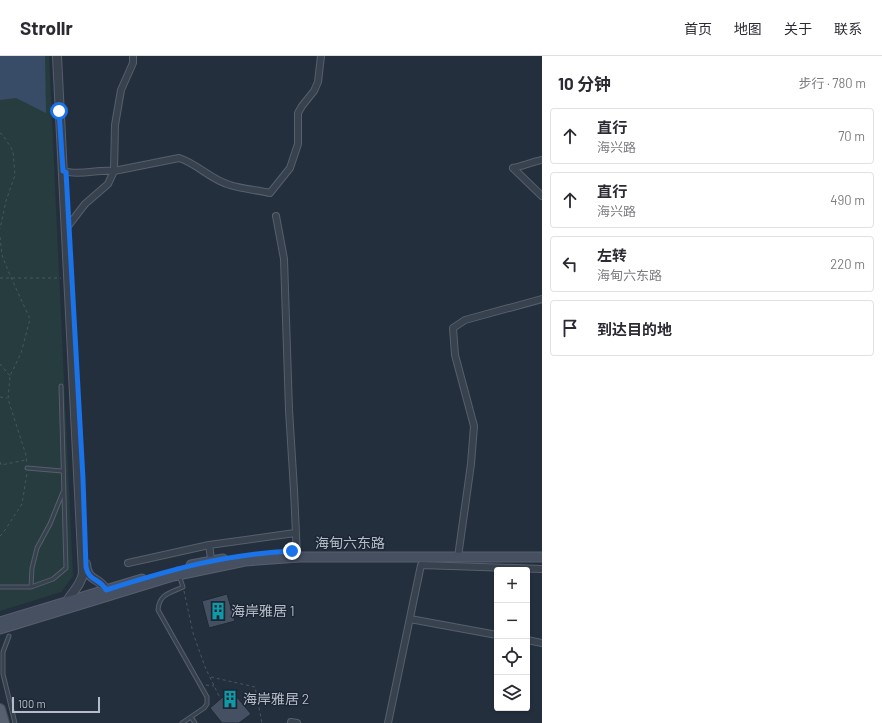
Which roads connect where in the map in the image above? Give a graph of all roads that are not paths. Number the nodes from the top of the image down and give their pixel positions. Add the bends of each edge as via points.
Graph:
1 (57, 56) edge
2 (60, 56) edge
3 (133, 56) edge
4 (321, 56) edge
5 (542, 160) edge
6 (65, 171) junction
7 (114, 171) junction
8 (542, 196) edge
9 (276, 216) dead end
10 (67, 228) junction
11 (542, 299) edge
12 (60, 386) dead end
13 (27, 468) road end
14 (62, 471) junction
15 (63, 490) junction
16 (295, 533) junction
17 (209, 545) junction
18 (542, 551) edge
19 (296, 554) junction
20 (458, 554) junction
21 (542, 557) edge
22 (128, 562) dead end
23 (212, 564) junction
24 (542, 569) edge
25 (178, 571) junction
26 (0, 587) edge
27 (31, 587) junction
28 (106, 590) junction
29 (67, 602) junction
30 (410, 619) junction
31 (0, 622) edge
32 (0, 629) edge
33 (494, 634) edge
34 (9, 636) dead end
35 (530, 641) edge
36 (542, 643) edge
37 (0, 709) edge
38 (191, 717) junction
39 (4, 723) edge
40 (15, 723) edge
41 (182, 723) edge
42 (196, 723) edge
43 (388, 723) edge

1 - 6 street
2 - 6 street
3 - 7 street via 133,63 121,90
4 - 7 street via 318,82 314,92 298,113 298,144 290,168 270,193 229,185 179,158
5 - 8 street via 514,168
6 - 7 street
6 - 10 street
7 - 10 street via 108,184 85,204
9 - 16 street via 284,259
10 - 28 street via 86,567 90,577 103,584
10 - 29 street via 83,573
11 - 20 street via 465,320 454,328 455,355 474,426
12 - 14 lane
13 - 14 lane
14 - 15 lane
15 - 27 lane via 50,524 37,548
15 - 27 lane via 66,568 53,578
16 - 17 street
16 - 19 street
17 - 22 street
17 - 23 street
18 - 20 main road, 海甸六东路
19 - 20 main road, 海甸六东路
19 - 23 main road, 海甸六东路 via 268,553
20 - 21 main road, 海甸六东路
23 - 25 main road, 海甸六东路
24 - 30 street via 421,565
25 - 28 main road, 海甸六东路
25 - 32 main road, 海甸六东路
25 - 38 lane via 183,586 164,595 158,610 207,697 207,704
26 - 27 lane
28 - 29 main road, 海甸六东路
29 - 31 main road, 海甸六东路
30 - 33 street
30 - 43 street
34 - 40 lane via 4,652 3,674
35 - 36 street
37 - 39 main road
38 - 41 lane
38 - 42 lane

